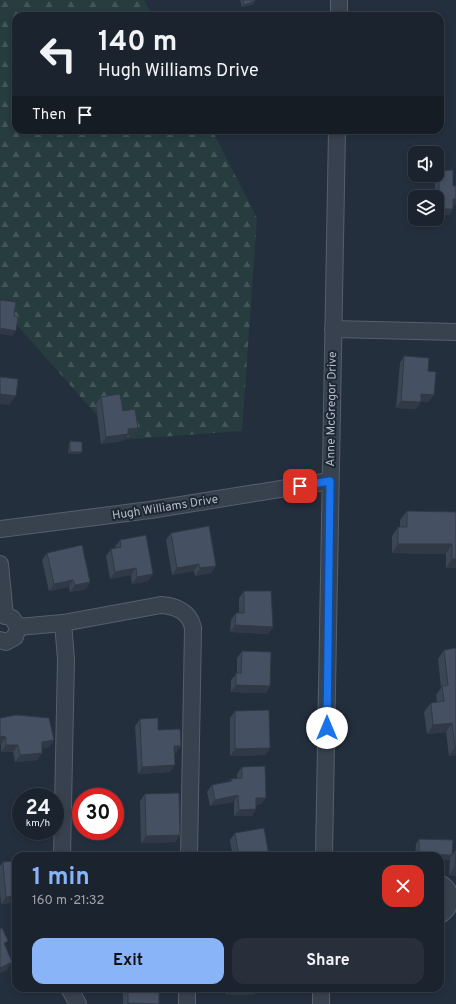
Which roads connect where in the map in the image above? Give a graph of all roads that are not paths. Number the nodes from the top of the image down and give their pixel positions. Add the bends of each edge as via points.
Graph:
1 (339, 0) edge
2 (339, 12) edge
3 (337, 134) edge
4 (333, 329) junction
5 (456, 332) edge
6 (330, 481) junction
7 (0, 529) edge
8 (0, 564) edge
9 (2, 617) edge
10 (63, 623) junction
11 (18, 627) junction
12 (1, 642) edge
13 (62, 852) edge
14 (189, 852) edge
15 (324, 852) edge
16 (444, 885) edge
17 (444, 913) edge
18 (71, 992) edge
19 (187, 992) edge
20 (321, 992) edge
21 (78, 1004) edge
22 (187, 1004) edge
23 (321, 1004) edge

1 - 2 street
3 - 4 street, Anne McGregor Drive
4 - 5 street
4 - 6 street, Anne McGregor Drive
6 - 7 street, Hugh Williams Drive via 150,510
6 - 15 street, Anne McGregor Drive
8 - 9 street
9 - 11 street via 11,617
10 - 11 street
10 - 13 street via 66,659
10 - 14 street via 161,605 179,609 192,621
11 - 12 street via 15,637
16 - 17 street via 450,894 451,904
18 - 21 street
19 - 22 street
20 - 23 street

